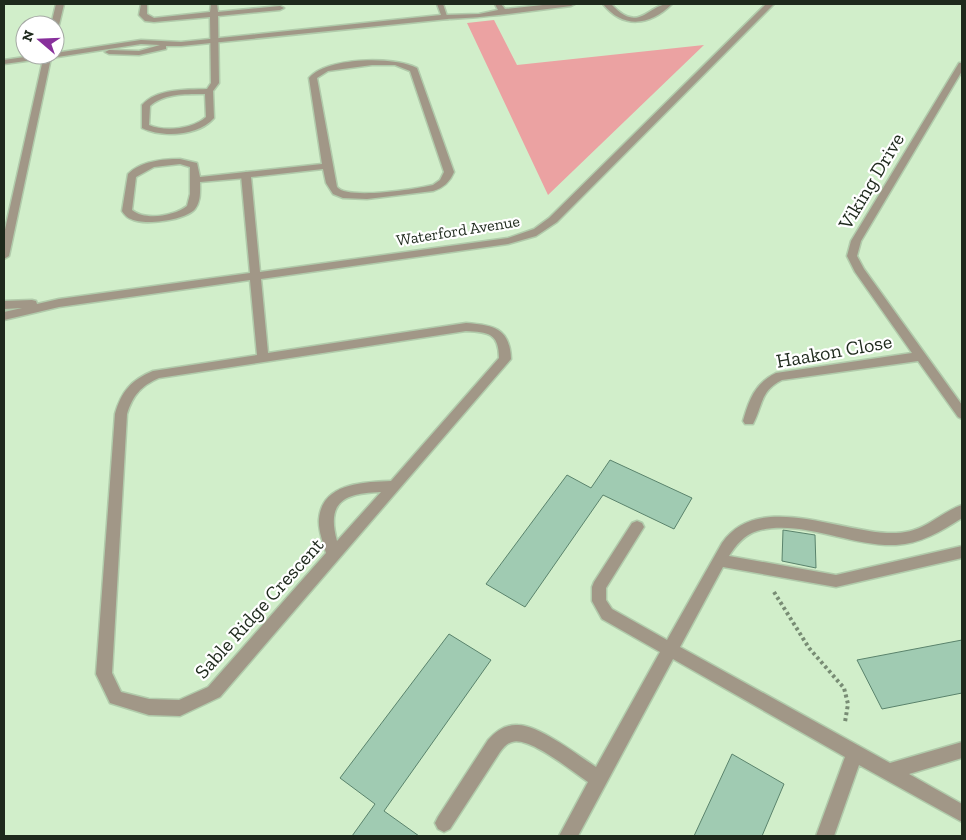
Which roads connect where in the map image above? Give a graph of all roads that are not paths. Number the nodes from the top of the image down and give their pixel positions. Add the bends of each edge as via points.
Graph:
1 (144, 4) edge
2 (214, 4) edge
3 (440, 4) edge
4 (571, 4) edge
5 (607, 4) edge
6 (668, 4) edge
7 (770, 4) edge
8 (501, 7) edge
9 (280, 8) dead end
10 (214, 15) junction
11 (445, 17) junction
12 (214, 40) junction
13 (65, 54) edge
14 (46, 65) edge
15 (962, 65) edge
16 (209, 91) junction
17 (327, 166) junction
18 (246, 175) junction
19 (196, 180) junction
20 (4, 256) edge
21 (255, 276) junction
22 (59, 304) junction
23 (4, 305) edge
24 (4, 316) edge
25 (921, 356) junction
26 (262, 358) junction
27 (962, 411) edge
28 (749, 421) dead end
29 (394, 486) junction
30 (962, 511) edge
31 (637, 527) dead end
32 (962, 552) edge
33 (334, 556) junction
34 (719, 560) junction
35 (670, 650) junction
36 (962, 750) edge
37 (855, 753) junction
38 (889, 772) junction
39 (599, 779) junction
40 (962, 813) edge
41 (444, 823) dead end
42 (568, 836) edge
43 (825, 836) edge

1 - 10 street via 143,15 148,20
2 - 10 street
3 - 11 street
4 - 8 street
5 - 6 street via 620,17 637,19 654,16
7 - 21 street, Waterford Avenue via 539,231 508,240
8 - 11 street via 479,16
9 - 10 street
10 - 12 street
11 - 12 street
12 - 13 street via 139,53 92,50
12 - 16 street via 215,83
14 - 20 street
15 - 25 street, Viking Drive via 853,248 852,256 858,270
16 - 16 street via 210,118 206,124 160,131 145,126 146,105 153,99
17 - 17 street via 332,186 342,195 354,197 433,188 446,180 449,172 414,70 401,64 382,63 318,72 313,78
17 - 18 street
18 - 19 street
18 - 21 street
19 - 19 street via 194,165 188,161 139,168 131,176 128,211 139,218 181,214 194,204
21 - 22 street, Waterford Avenue
21 - 26 street
22 - 23 street, Waterford Avenue
22 - 24 street, Waterford Avenue
25 - 27 street, Viking Drive
25 - 28 street, Haakon Close via 772,379 758,390
26 - 29 street, Sable Ridge Crescent via 466,327 485,328 500,335 506,347 505,359
26 - 33 street, Sable Ridge Crescent via 157,374 135,385 125,397 121,414 104,674 116,698 149,707 180,708 214,692
29 - 33 street, Sable Ridge Crescent
29 - 33 street via 349,490 332,502 326,519
30 - 34 street via 927,533 896,539 779,521 763,523 738,534
31 - 35 street via 599,587 599,601 607,614
32 - 34 street via 836,581
34 - 35 street
35 - 37 street
35 - 39 street
36 - 38 street
37 - 38 street
37 - 43 street
38 - 40 street
39 - 41 street via 527,734 512,733 494,746
39 - 42 street

